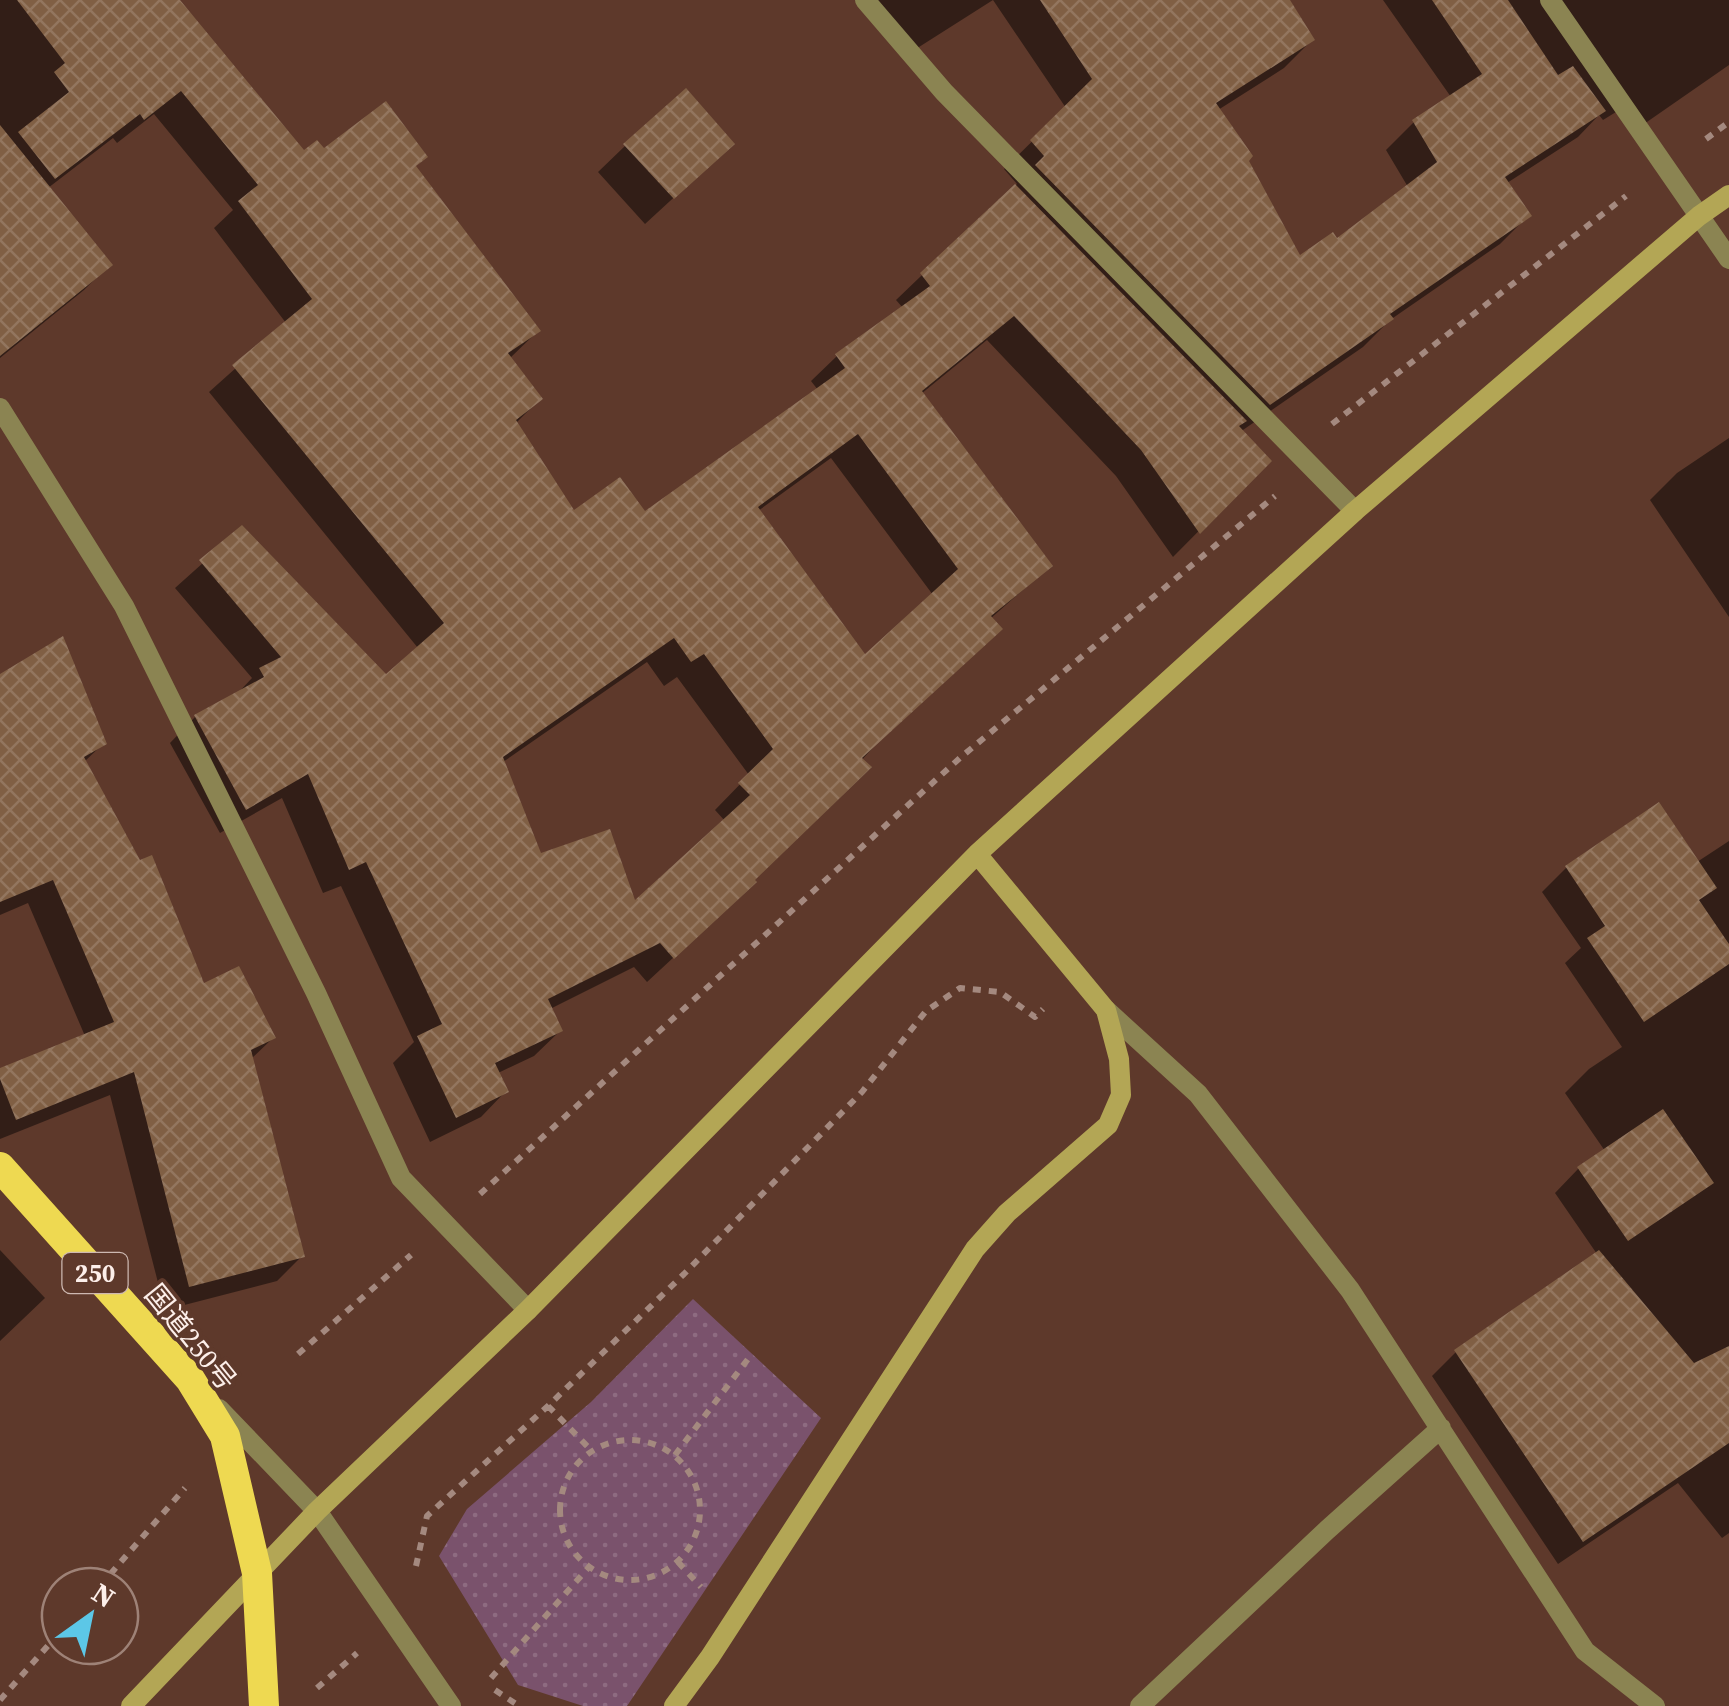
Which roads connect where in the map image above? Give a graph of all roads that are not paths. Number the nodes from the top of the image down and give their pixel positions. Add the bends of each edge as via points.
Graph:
1 (865, 0) edge
2 (1550, 0) edge
3 (1729, 196) edge
4 (1700, 216) junction
5 (1729, 259) edge
6 (0, 408) edge
7 (1354, 511) junction
8 (977, 854) junction
9 (1106, 1010) junction
10 (0, 1166) edge
11 (528, 1310) junction
12 (190, 1379) junction
13 (1441, 1428) junction
14 (317, 1511) junction
15 (257, 1573) junction
16 (131, 1706) edge
17 (264, 1706) edge
18 (451, 1706) edge
19 (674, 1706) edge
20 (1140, 1706) edge
21 (1656, 1706) edge

1 - 7 street via 944,92
2 - 4 street
3 - 4 street
4 - 5 street
4 - 7 street
6 - 11 street via 124,606 401,1178
7 - 8 street
8 - 9 street
8 - 11 street
9 - 13 street via 1198,1094 1350,1290
9 - 19 street via 1120,1059 1120,1095 1108,1125 1006,1213 975,1249
10 - 12 highway, 国道250号 / 250
11 - 14 street
12 - 14 street
12 - 15 highway, 国道250号 / 250 via 225,1436
13 - 20 street
13 - 21 street via 1585,1651
14 - 15 street
14 - 18 street
15 - 16 street
15 - 17 highway, 国道250号 / 250

